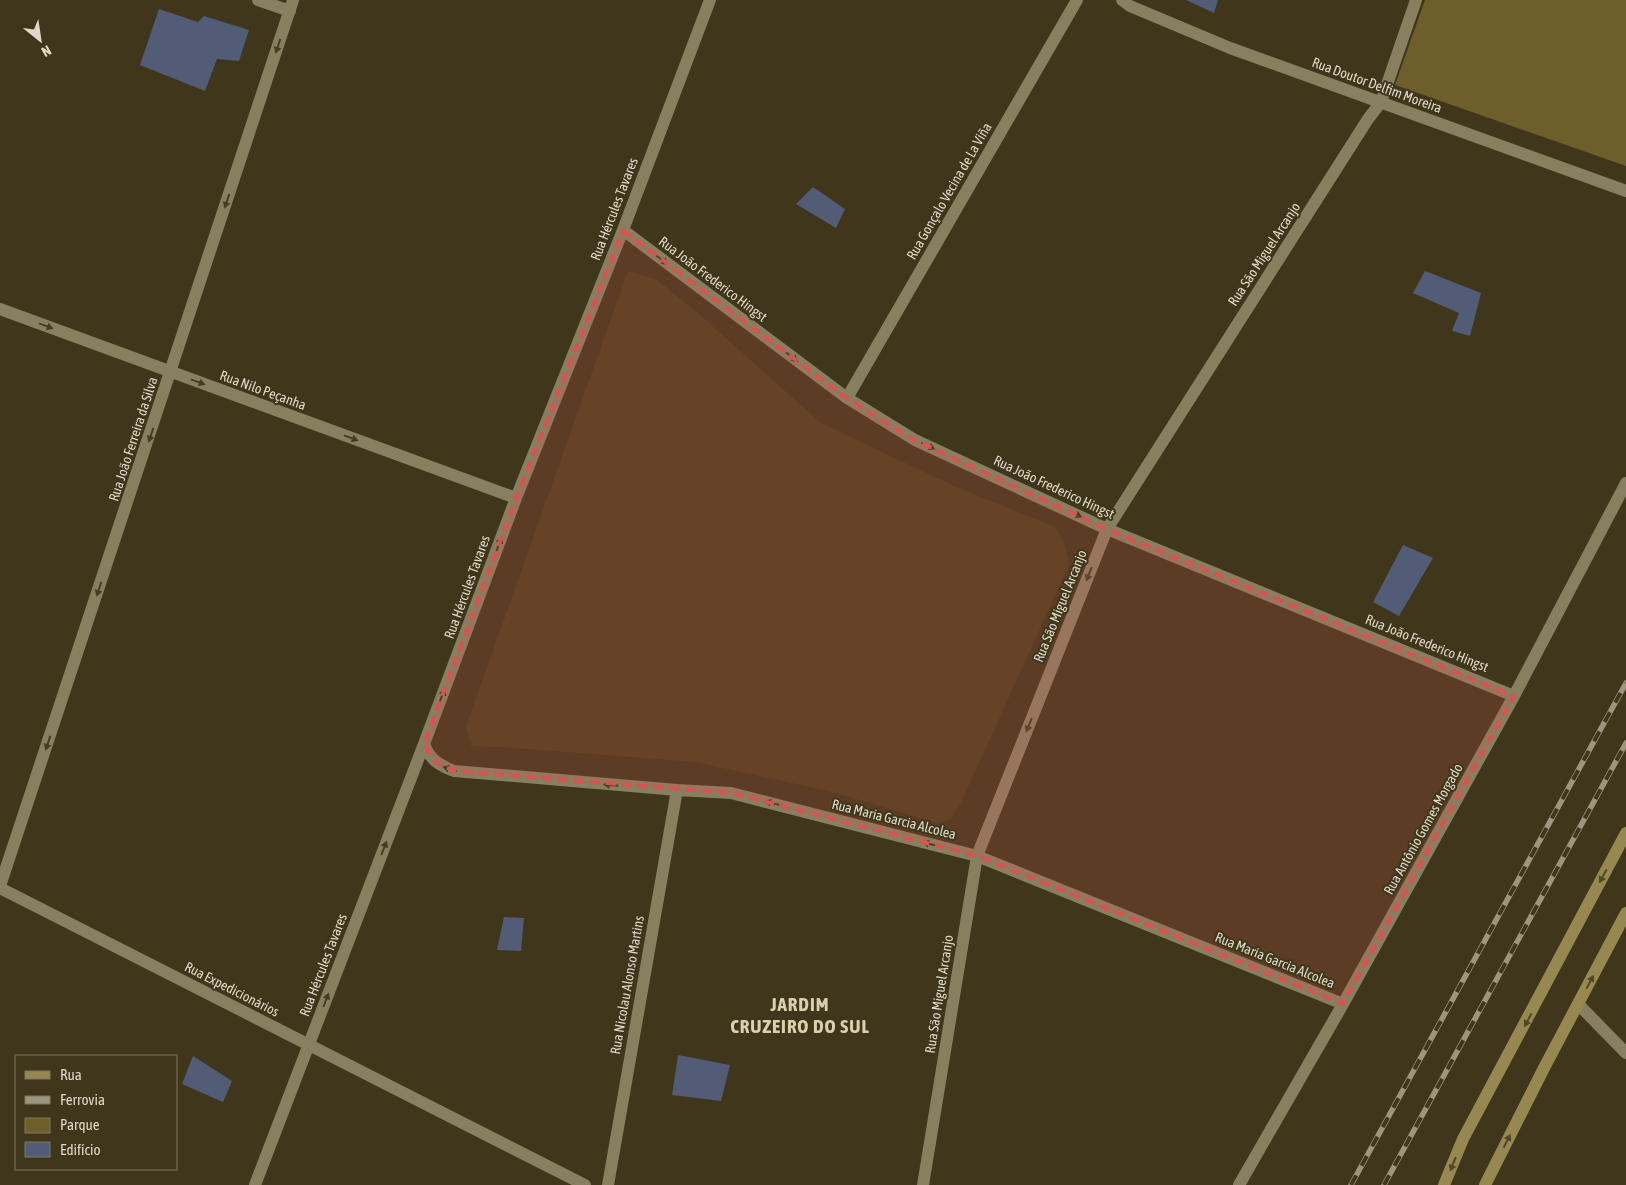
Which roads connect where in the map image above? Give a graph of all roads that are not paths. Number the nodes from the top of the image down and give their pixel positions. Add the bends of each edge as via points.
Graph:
1 (258, 0) edge
2 (710, 0) edge
3 (1077, 0) edge
4 (1122, 0) edge
5 (1416, 0) edge
6 (292, 5) edge
7 (1381, 102) junction
8 (1626, 190) edge
9 (623, 230) junction
10 (0, 309) edge
11 (172, 372) junction
12 (847, 398) junction
13 (1626, 484) edge
14 (516, 498) junction
15 (1107, 528) junction
16 (1514, 696) junction
17 (424, 744) junction
18 (677, 790) junction
19 (1626, 833) edge
20 (977, 856) junction
21 (0, 887) edge
22 (1626, 913) edge
23 (1343, 1004) junction
24 (1578, 1004) junction
25 (309, 1045) junction
26 (1626, 1053) edge
27 (255, 1185) edge
28 (585, 1185) edge
29 (608, 1185) edge
30 (924, 1185) edge
31 (1239, 1185) edge
32 (1444, 1185) edge
33 (1485, 1185) edge

1 - 6 street
2 - 9 street, Rua Hércules Tavares
3 - 12 street, Rua Gonçalo Vecina de La Viña
4 - 7 street, Rua Doutor Delfim Moreira via 1230,48
5 - 7 street, Rua São Miguel Arcanjo
6 -> 11 street, Rua João Ferreira da Silva
7 - 8 street, Rua Doutor Delfim Moreira
7 - 15 street, Rua São Miguel Arcanjo
9 -> 12 street, Rua João Frederico Hingst
9 - 14 street, Rua Hércules Tavares
10 -> 11 street, Rua Nilo Peçanha
11 -> 14 street, Rua Nilo Peçanha
11 -> 21 street, Rua João Ferreira da Silva
12 -> 15 street, Rua João Frederico Hingst via 915,440
13 - 16 street, Rua Antônio Gomes Morgado
17 -> 14 street, Rua Hércules Tavares
15 - 16 street, Rua João Frederico Hingst
15 -> 20 street, Rua São Miguel Arcanjo
16 - 23 street, Rua Antônio Gomes Morgado
18 -> 17 street, Rua Maria Garcia Alcolea via 454,771 434,762
25 -> 17 street, Rua Hércules Tavares
20 -> 18 street, Rua Maria Garcia Alcolea via 731,792
18 - 29 street, Rua Nicolau Alonso Martins
19 -> 32 main road via 1463,1139
20 - 23 street, Rua Maria Garcia Alcolea
20 - 30 street, Rua São Miguel Arcanjo
21 - 25 street, Rua Expedicionários
24 -> 22 main road
23 - 31 street, Rua Antônio Gomes Morgado
24 - 26 street
33 -> 24 main road
25 - 27 street, Rua Hércules Tavares
25 - 28 street, Rua Expedicionários

